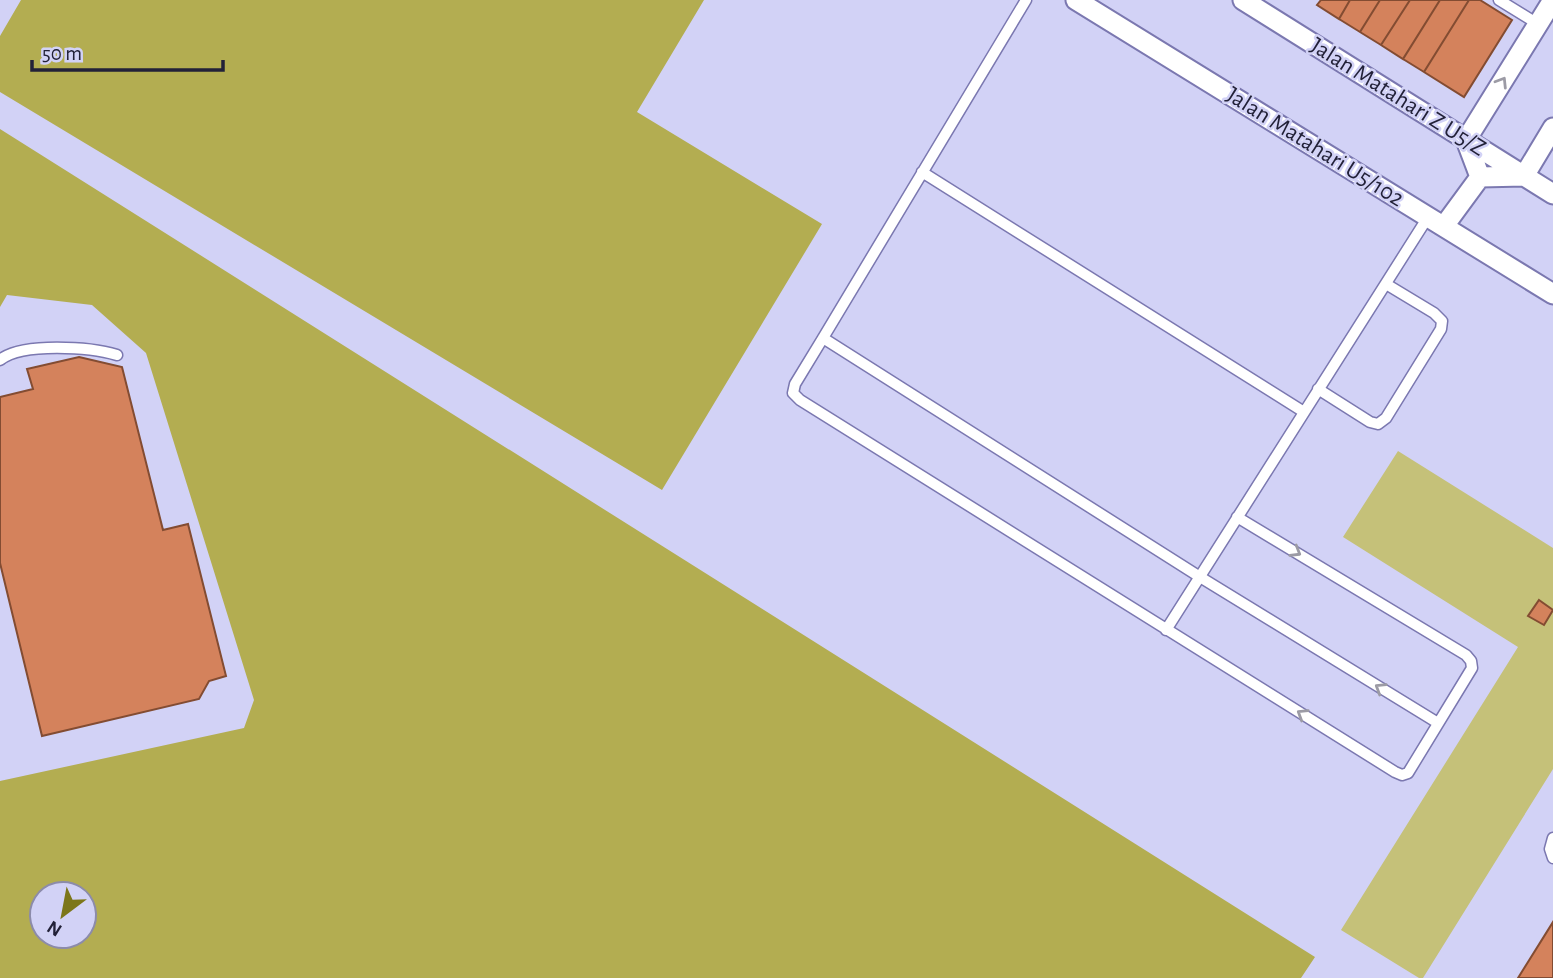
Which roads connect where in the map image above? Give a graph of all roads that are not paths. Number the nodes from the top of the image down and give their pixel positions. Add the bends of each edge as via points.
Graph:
1 (1026, 0) edge
2 (1076, 0) edge
3 (1243, 0) edge
4 (1499, 0) edge
5 (1553, 0) edge
6 (1538, 24) junction
7 (1553, 128) edge
8 (1466, 140) junction
9 (922, 172) junction
10 (1524, 176) junction
11 (1480, 177) junction
12 (1553, 194) edge
13 (1436, 222) junction
14 (1386, 284) junction
15 (1553, 294) edge
16 (823, 338) junction
17 (117, 355) dead end
18 (0, 360) edge
19 (1318, 389) junction
20 (1304, 412) junction
21 (1237, 517) junction
22 (1200, 577) junction
23 (1166, 630) junction
24 (1438, 723) junction
25 (1553, 838) edge
26 (1553, 859) edge

1 - 9 lane
2 - 13 street, Jalan Matahari U5/102
3 - 8 street, Jalan Matahari Z U5/Z
4 - 6 lane
5 - 6 street
8 -> 6 street
7 - 10 street
8 - 10 street, Jalan Matahari Z U5/Z
8 - 11 street
9 - 16 lane
9 - 20 lane
10 - 11 street
10 - 12 street, Jalan Matahari Z U5/Z
11 - 13 street
13 - 14 lane
13 - 15 street, Jalan Matahari U5/102
14 - 19 lane
14 - 19 lane via 1442,321 1386,418 1378,424 1370,422
16 - 22 lane
16 - 23 lane via 795,384 793,393 800,400
17 - 18 lane via 99,349 25,349
19 - 20 lane
20 - 21 lane
21 - 22 lane
21 -> 24 lane via 1466,655 1472,668
22 - 23 lane
24 -> 22 lane
24 -> 23 lane via 1408,773 1402,775
25 - 26 lane

